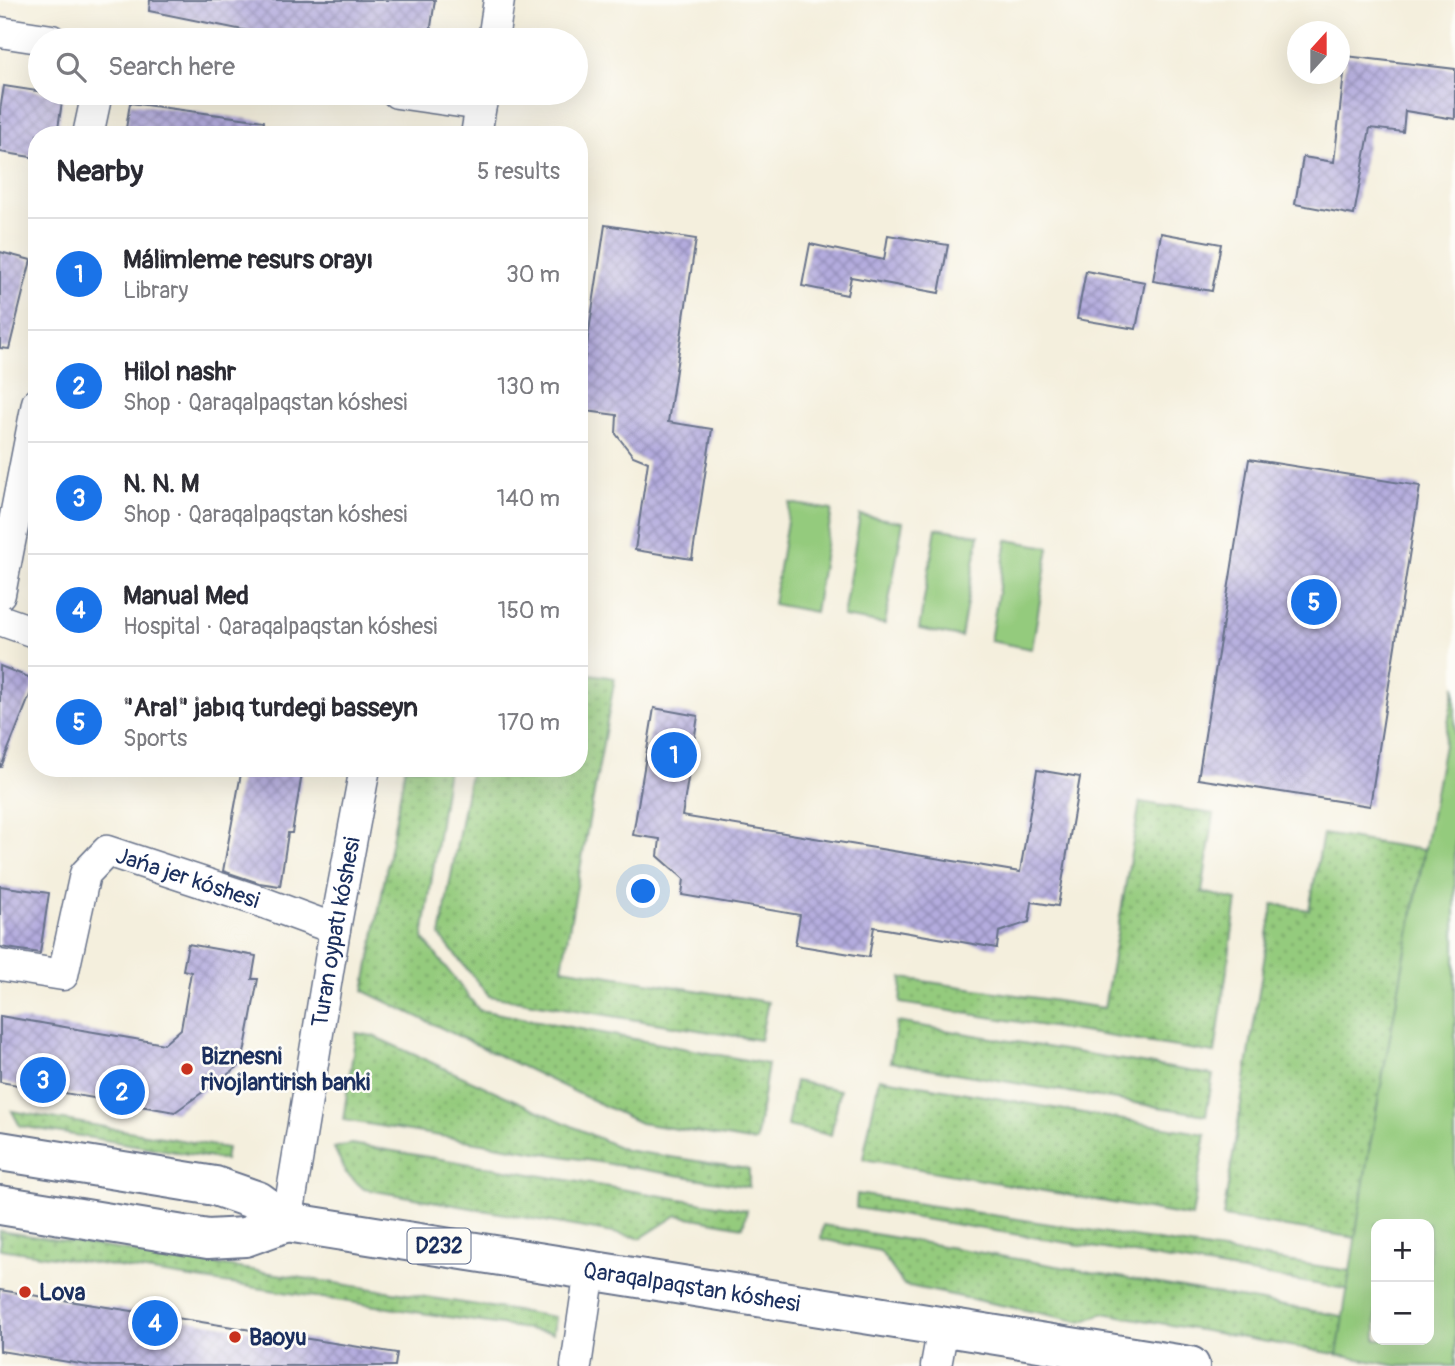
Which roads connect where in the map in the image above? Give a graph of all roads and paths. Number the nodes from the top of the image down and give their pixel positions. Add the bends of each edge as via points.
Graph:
1 (499, 0) edge
2 (495, 28) edge
3 (0, 32) edge
4 (28, 36) edge
5 (95, 105) edge
6 (481, 105) edge
7 (91, 126) edge
8 (478, 126) edge
9 (28, 449) edge
10 (0, 594) edge
11 (0, 620) edge
12 (28, 630) edge
13 (363, 777) edge
14 (335, 929) junction
15 (0, 965) edge
16 (0, 1150) edge
17 (0, 1205) edge
18 (287, 1222) junction
19 (590, 1270) junction
20 (943, 1327) junction
21 (576, 1366) edge
22 (936, 1366) edge
23 (1190, 1366) edge

1 - 2 street
3 - 4 street
5 - 7 street
6 - 8 street
9 - 10 street
11 - 12 street
13 - 14 street, Turan oypatı kóshesi
14 - 15 street, Jańa jer kóshesi via 107,851 85,874 63,975
14 - 18 street, Turan oypatı kóshesi
16 - 18 main road, Qaraqalpaqstan kóshesi / D232 via 215,1186 258,1201
17 - 18 main road, Qaraqalpaqstan kóshesi / D232 via 208,1239 245,1237
18 - 19 main road, Qaraqalpaqstan kóshesi / D232
19 - 20 main road, Qaraqalpaqstan kóshesi / D232
19 - 21 street
20 - 22 street
20 - 23 main road, Qaraqalpaqstan kóshesi / D232

